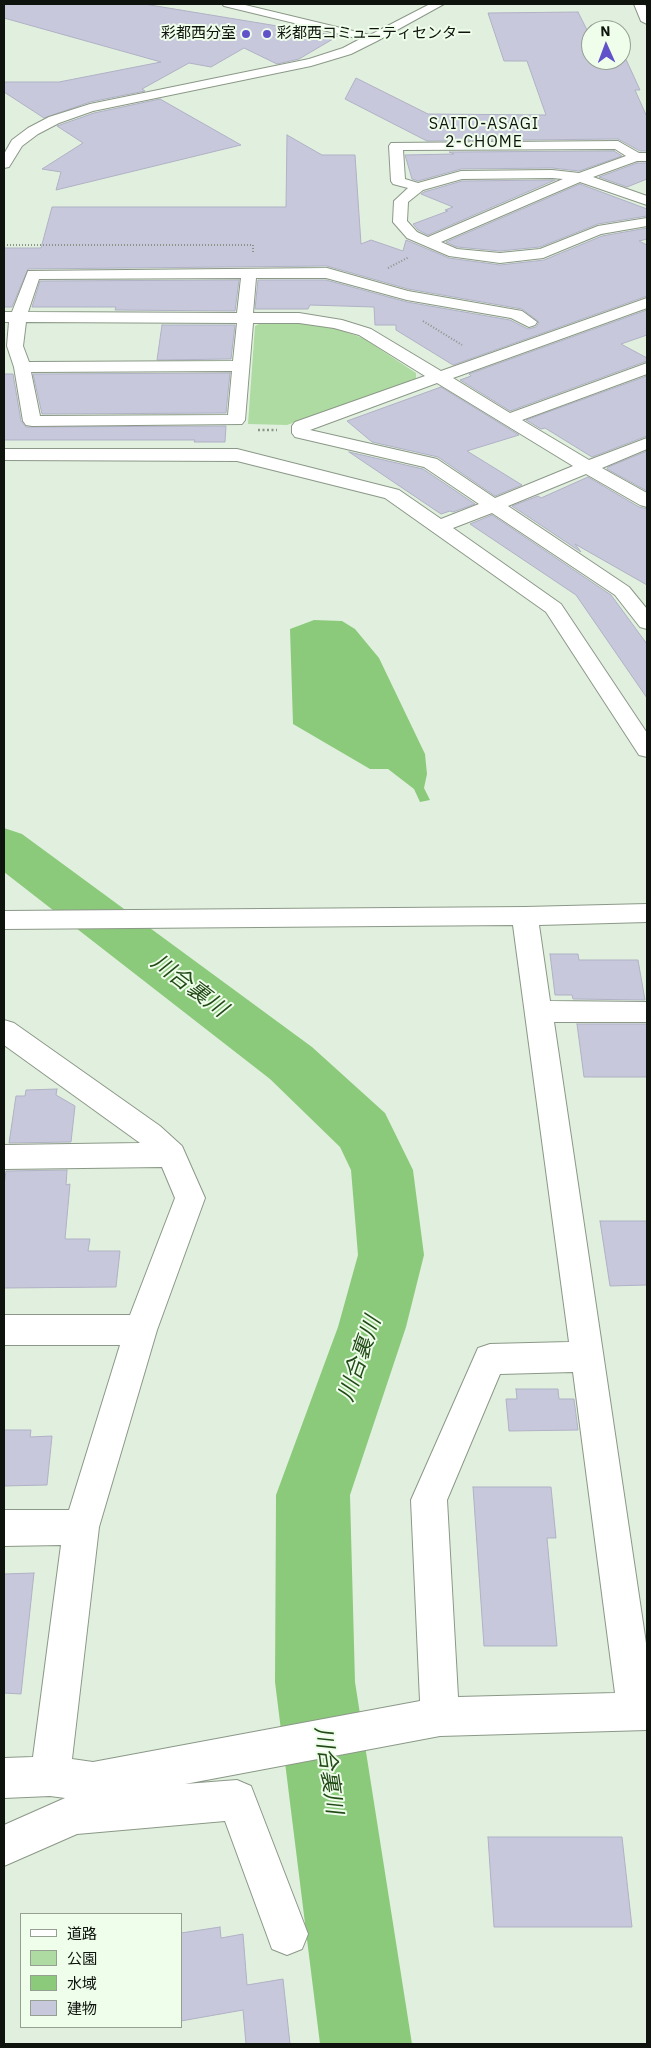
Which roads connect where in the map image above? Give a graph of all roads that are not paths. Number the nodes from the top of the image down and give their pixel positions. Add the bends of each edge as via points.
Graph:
1 (228, 4) edge
2 (438, 4) edge
3 (639, 4) edge
4 (299, 8) dead end
5 (263, 12) junction
6 (647, 21) edge
7 (373, 39) junction
8 (9, 146) edge
9 (642, 157) edge
10 (4, 164) edge
11 (580, 177) junction
12 (418, 187) junction
13 (647, 201) edge
14 (647, 222) edge
15 (428, 242) junction
16 (249, 273) junction
17 (647, 304) edge
18 (245, 317) junction
19 (11, 318) edge
20 (494, 322) dead end
21 (241, 366) junction
22 (22, 367) junction
23 (647, 368) edge
24 (439, 376) junction
25 (509, 419) junction
26 (647, 442) edge
27 (4, 455) edge
28 (587, 467) junction
29 (647, 501) edge
30 (494, 505) junction
31 (439, 527) junction
32 (647, 624) edge
33 (647, 750) edge
34 (647, 913) edge
35 (525, 916) junction
36 (4, 920) edge
37 (538, 1004) junction
38 (647, 1012) edge
39 (4, 1032) edge
40 (172, 1155) junction
41 (4, 1157) edge
42 (4, 1330) edge
43 (141, 1330) junction
44 (587, 1357) junction
45 (82, 1527) junction
46 (4, 1528) edge
47 (642, 1711) edge
48 (440, 1717) junction
49 (50, 1776) junction
50 (4, 1778) edge
51 (4, 1846) edge
52 (288, 1934) dead end

1 - 5 street
2 - 7 street
3 - 6 street
4 - 5 street
5 - 7 street
7 - 8 street via 311,62 90,108 43,126
8 - 10 street
9 - 11 street
9 - 12 street via 618,145 396,146 398,181
11 - 12 street via 461,174
11 - 13 street
11 - 15 street
12 - 15 street via 401,201 400,222 412,235
14 - 15 street via 598,230 543,253 500,258 454,253
16 - 18 street
16 - 19 street via 33,274
16 - 20 street via 328,273 406,295 522,318
17 - 24 street
18 - 19 street
18 - 21 street
18 - 24 street via 336,322 365,332
19 - 22 street via 14,346
21 - 22 street
21 - 22 street via 236,420 52,421 32,421
23 - 25 street
24 - 25 street
24 - 30 street via 300,426 302,433 430,463
25 - 28 street
26 - 28 street
27 - 31 street via 237,455 392,494
28 - 29 street
28 - 30 street
30 - 31 street
30 - 32 street via 622,591
31 - 33 street via 554,608
34 - 35 street
35 - 36 street
35 - 37 street
37 - 38 street
37 - 44 street
39 - 40 street via 150,1134
40 - 41 street
40 - 43 street via 190,1198
42 - 43 street
43 - 45 street
44 - 47 street
44 - 48 street via 490,1359 429,1500
45 - 46 street
45 - 49 street
47 - 48 street
48 - 49 street via 93,1782
49 - 50 street
51 - 52 street via 75,1814 237,1800

